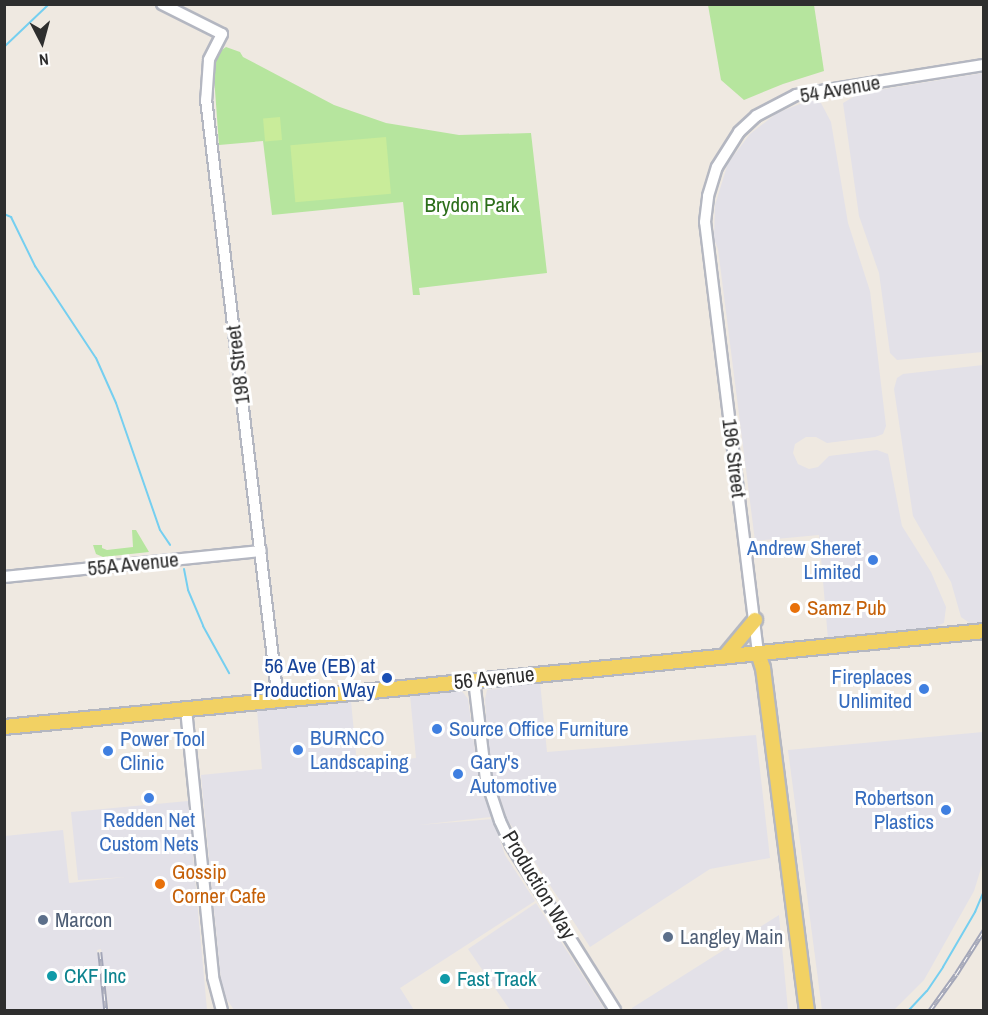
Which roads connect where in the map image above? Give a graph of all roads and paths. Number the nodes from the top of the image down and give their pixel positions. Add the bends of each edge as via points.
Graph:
1 (162, 4) edge
2 (984, 65) edge
3 (709, 264) joint
4 (261, 551) junction
5 (4, 577) edge
6 (754, 620) junction
7 (984, 631) edge
8 (758, 653) junction
9 (725, 656) junction
10 (474, 680) junction
11 (278, 700) junction
12 (186, 709) junction
13 (4, 727) edge
14 (222, 1011) edge
15 (615, 1011) edge
16 (798, 1011) edge
17 (807, 1011) edge

1 - 4 street, 198 Street via 222,34 209,60 206,99
2 - 3 street, 54 Avenue via 796,95 756,116 725,150 711,183 705,222
3 - 6 street, 196 Street
4 - 5 street, 55A Avenue
4 - 11 street, 198 Street
6 - 8 street, 196 Street
6 - 9 main road
7 - 8 main road, 56 Avenue
8 - 9 main road, 56 Avenue
8 - 16 main road, 196 Street via 756,680
8 - 17 main road, 196 Street
9 - 10 main road, 56 Avenue
10 - 11 main road, 56 Avenue
10 - 15 street, Production Way via 486,779 500,821
11 - 12 main road, 56 Avenue
12 - 13 main road, 56 Avenue
12 - 14 street via 213,977

